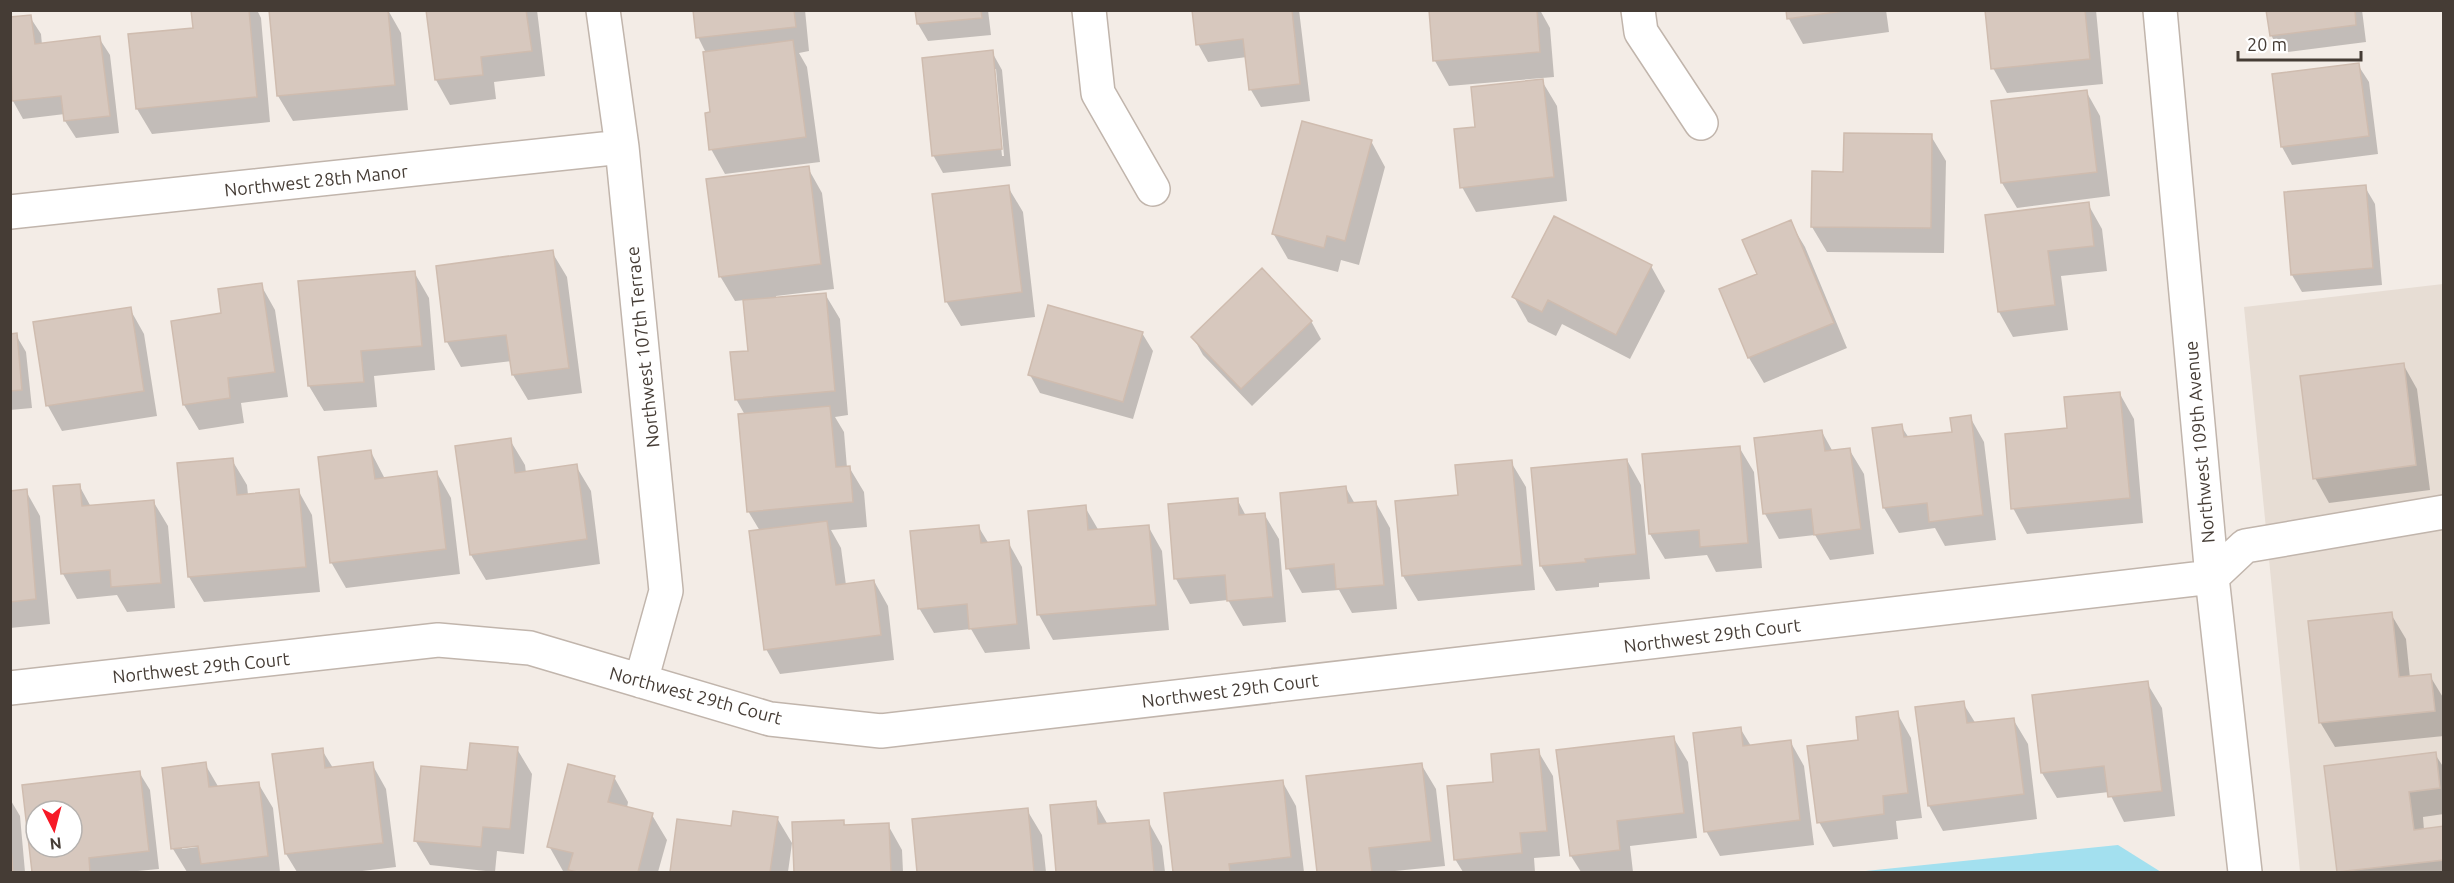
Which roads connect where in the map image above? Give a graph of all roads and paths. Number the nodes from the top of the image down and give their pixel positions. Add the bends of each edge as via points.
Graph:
1 (603, 10) edge
2 (1089, 10) edge
3 (1638, 10) edge
4 (2160, 10) edge
5 (1701, 123) dead end
6 (622, 147) junction
7 (1153, 189) dead end
8 (10, 212) edge
9 (2444, 512) edge
10 (2212, 577) junction
11 (641, 681) junction
12 (10, 688) edge
13 (2245, 873) edge

1 - 6 street, Northwest 107th Terrace
2 - 7 street via 1098,93
3 - 5 street via 1641,32
4 - 10 street, Northwest 109th Avenue
6 - 8 street, Northwest 28th Manor
6 - 11 street, Northwest 107th Terrace via 666,591
9 - 10 street via 2245,546
10 - 11 street, Northwest 29th Court via 881,731 770,719
10 - 13 street, Northwest 109th Avenue
11 - 12 street, Northwest 29th Court via 530,648 438,640

